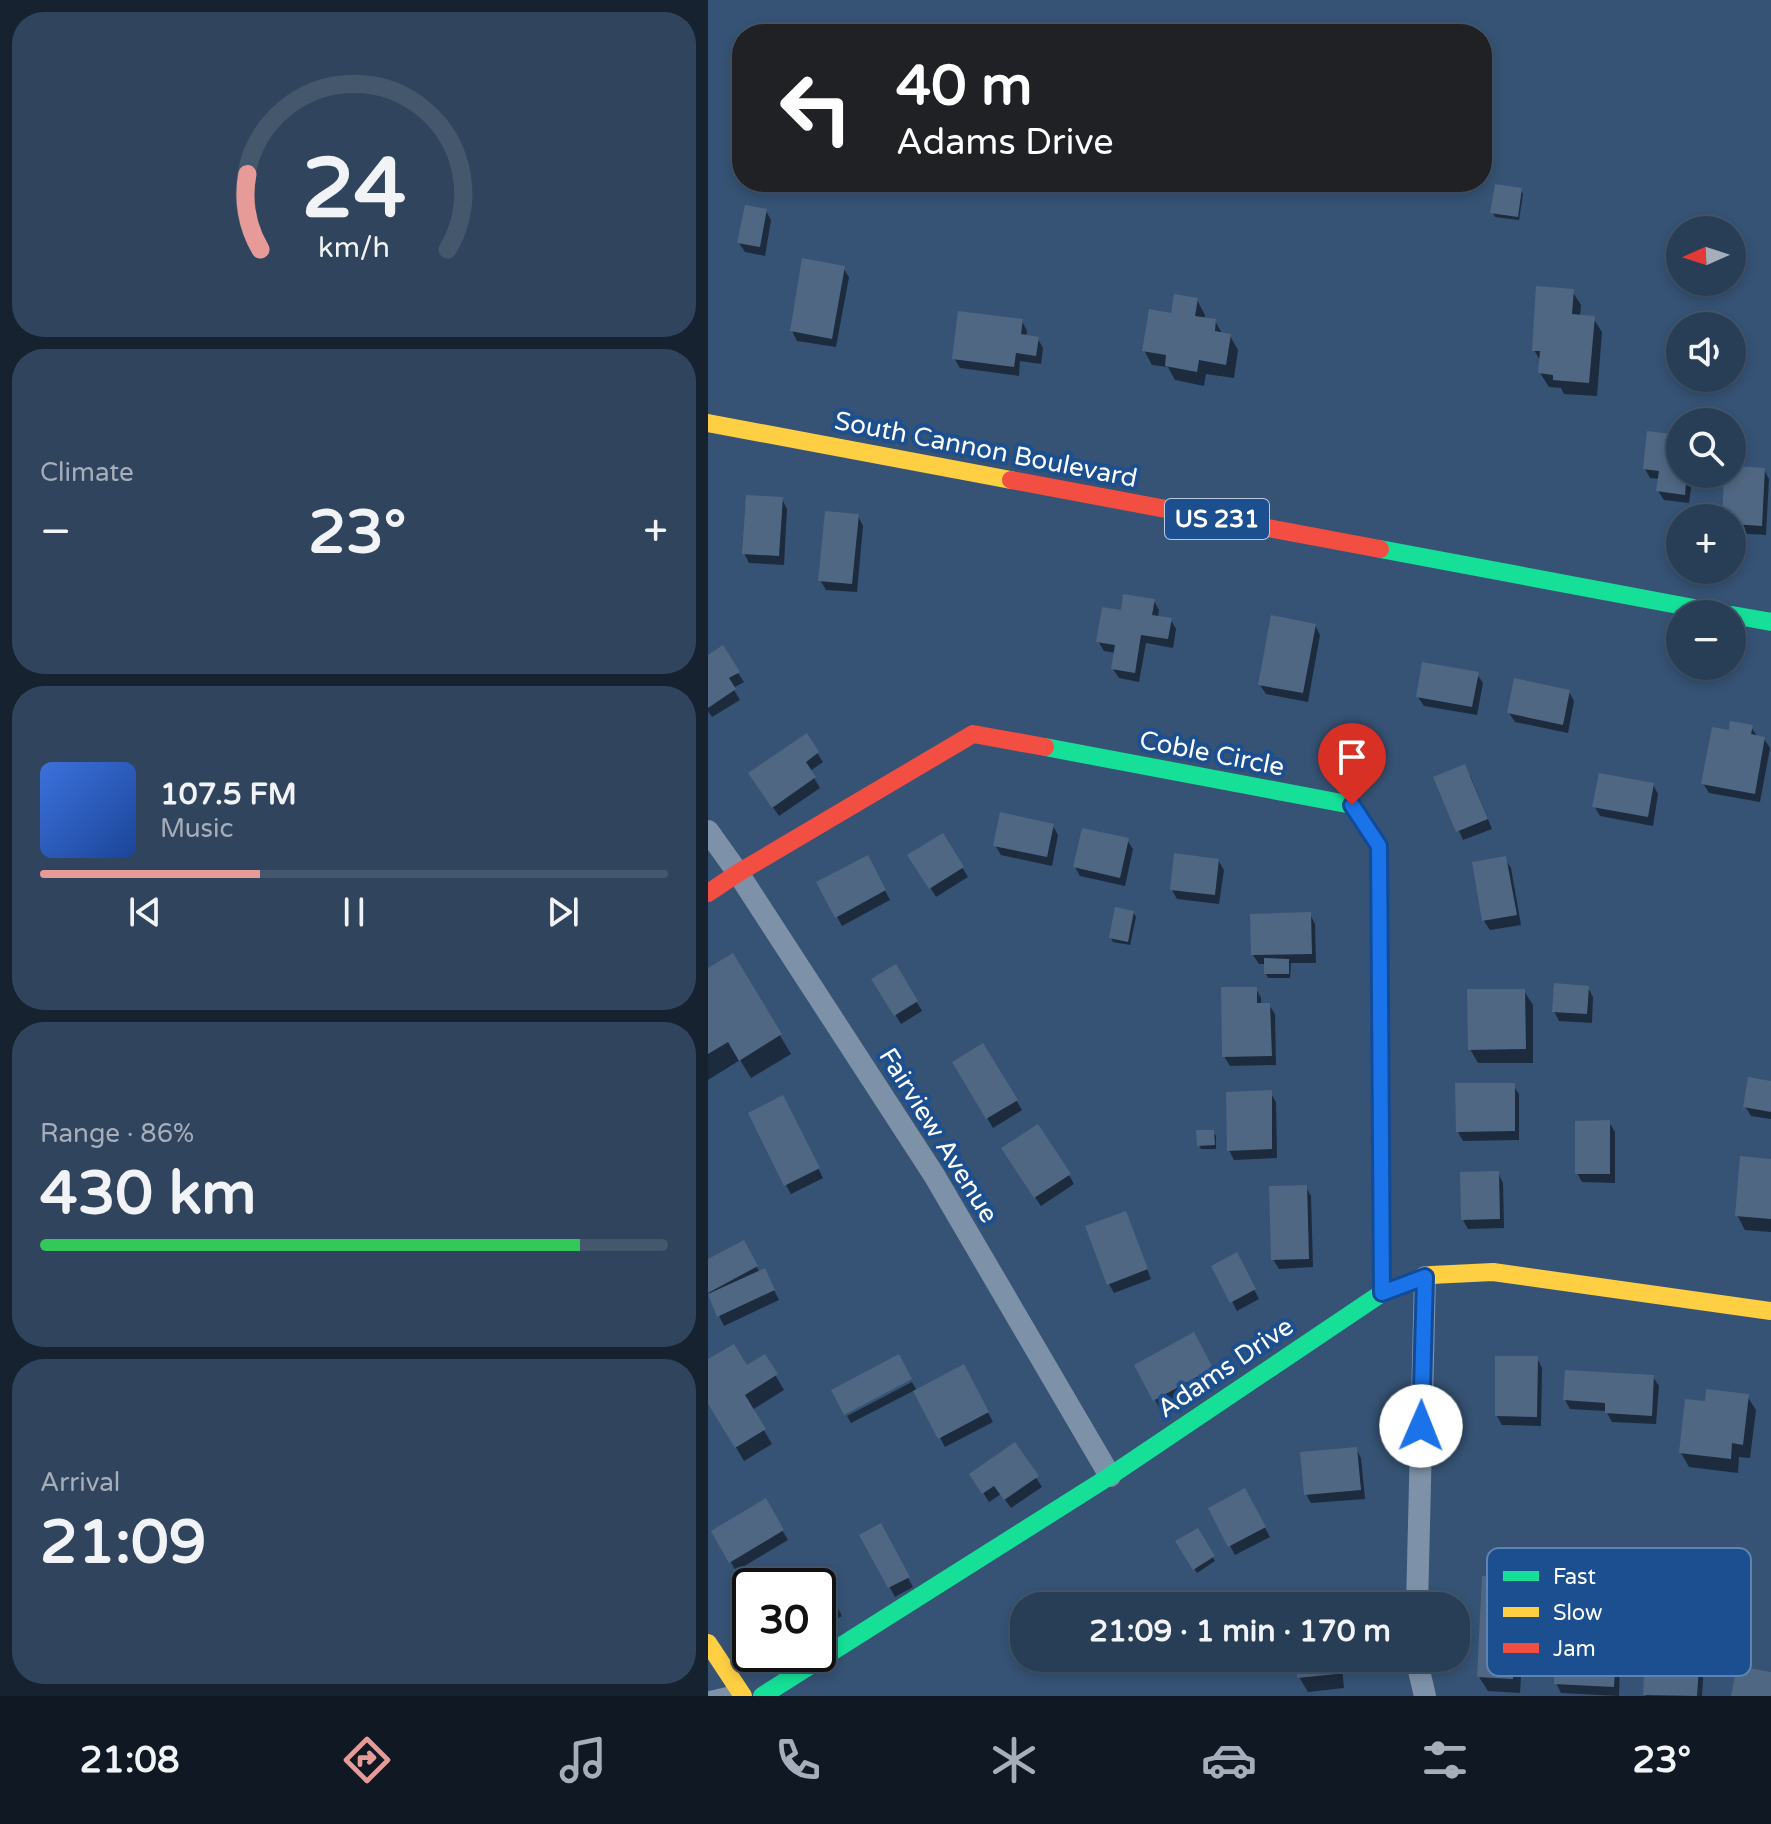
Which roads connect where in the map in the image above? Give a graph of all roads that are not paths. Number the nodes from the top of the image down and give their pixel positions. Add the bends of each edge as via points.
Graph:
1 (708, 423) edge
2 (1666, 603) edge
3 (1746, 618) edge
4 (1771, 622) edge
5 (708, 831) edge
6 (738, 873) junction
7 (708, 893) edge
8 (1425, 1277) junction
9 (1382, 1293) junction
10 (1771, 1311) edge
11 (1110, 1476) junction
12 (1417, 1592) edge
13 (708, 1643) edge
14 (1419, 1672) edge
15 (740, 1693) edge
16 (711, 1696) edge
17 (762, 1696) edge
18 (1425, 1696) edge

1 - 2 main road, South Cannon Boulevard / US 231
3 - 4 main road
5 - 6 street, Fairview Avenue
6 - 7 main road, Coble Circle
6 - 9 main road, Coble Circle via 973,734 1352,805 1379,846
6 - 11 street, Fairview Avenue via 934,1175
8 - 9 main road, Adams Drive
8 - 10 main road, Adams Drive via 1493,1272
8 - 12 street
9 - 11 main road, Adams Drive
11 - 17 main road, Adams Drive
13 - 15 main road
14 - 18 street
15 - 16 lane

